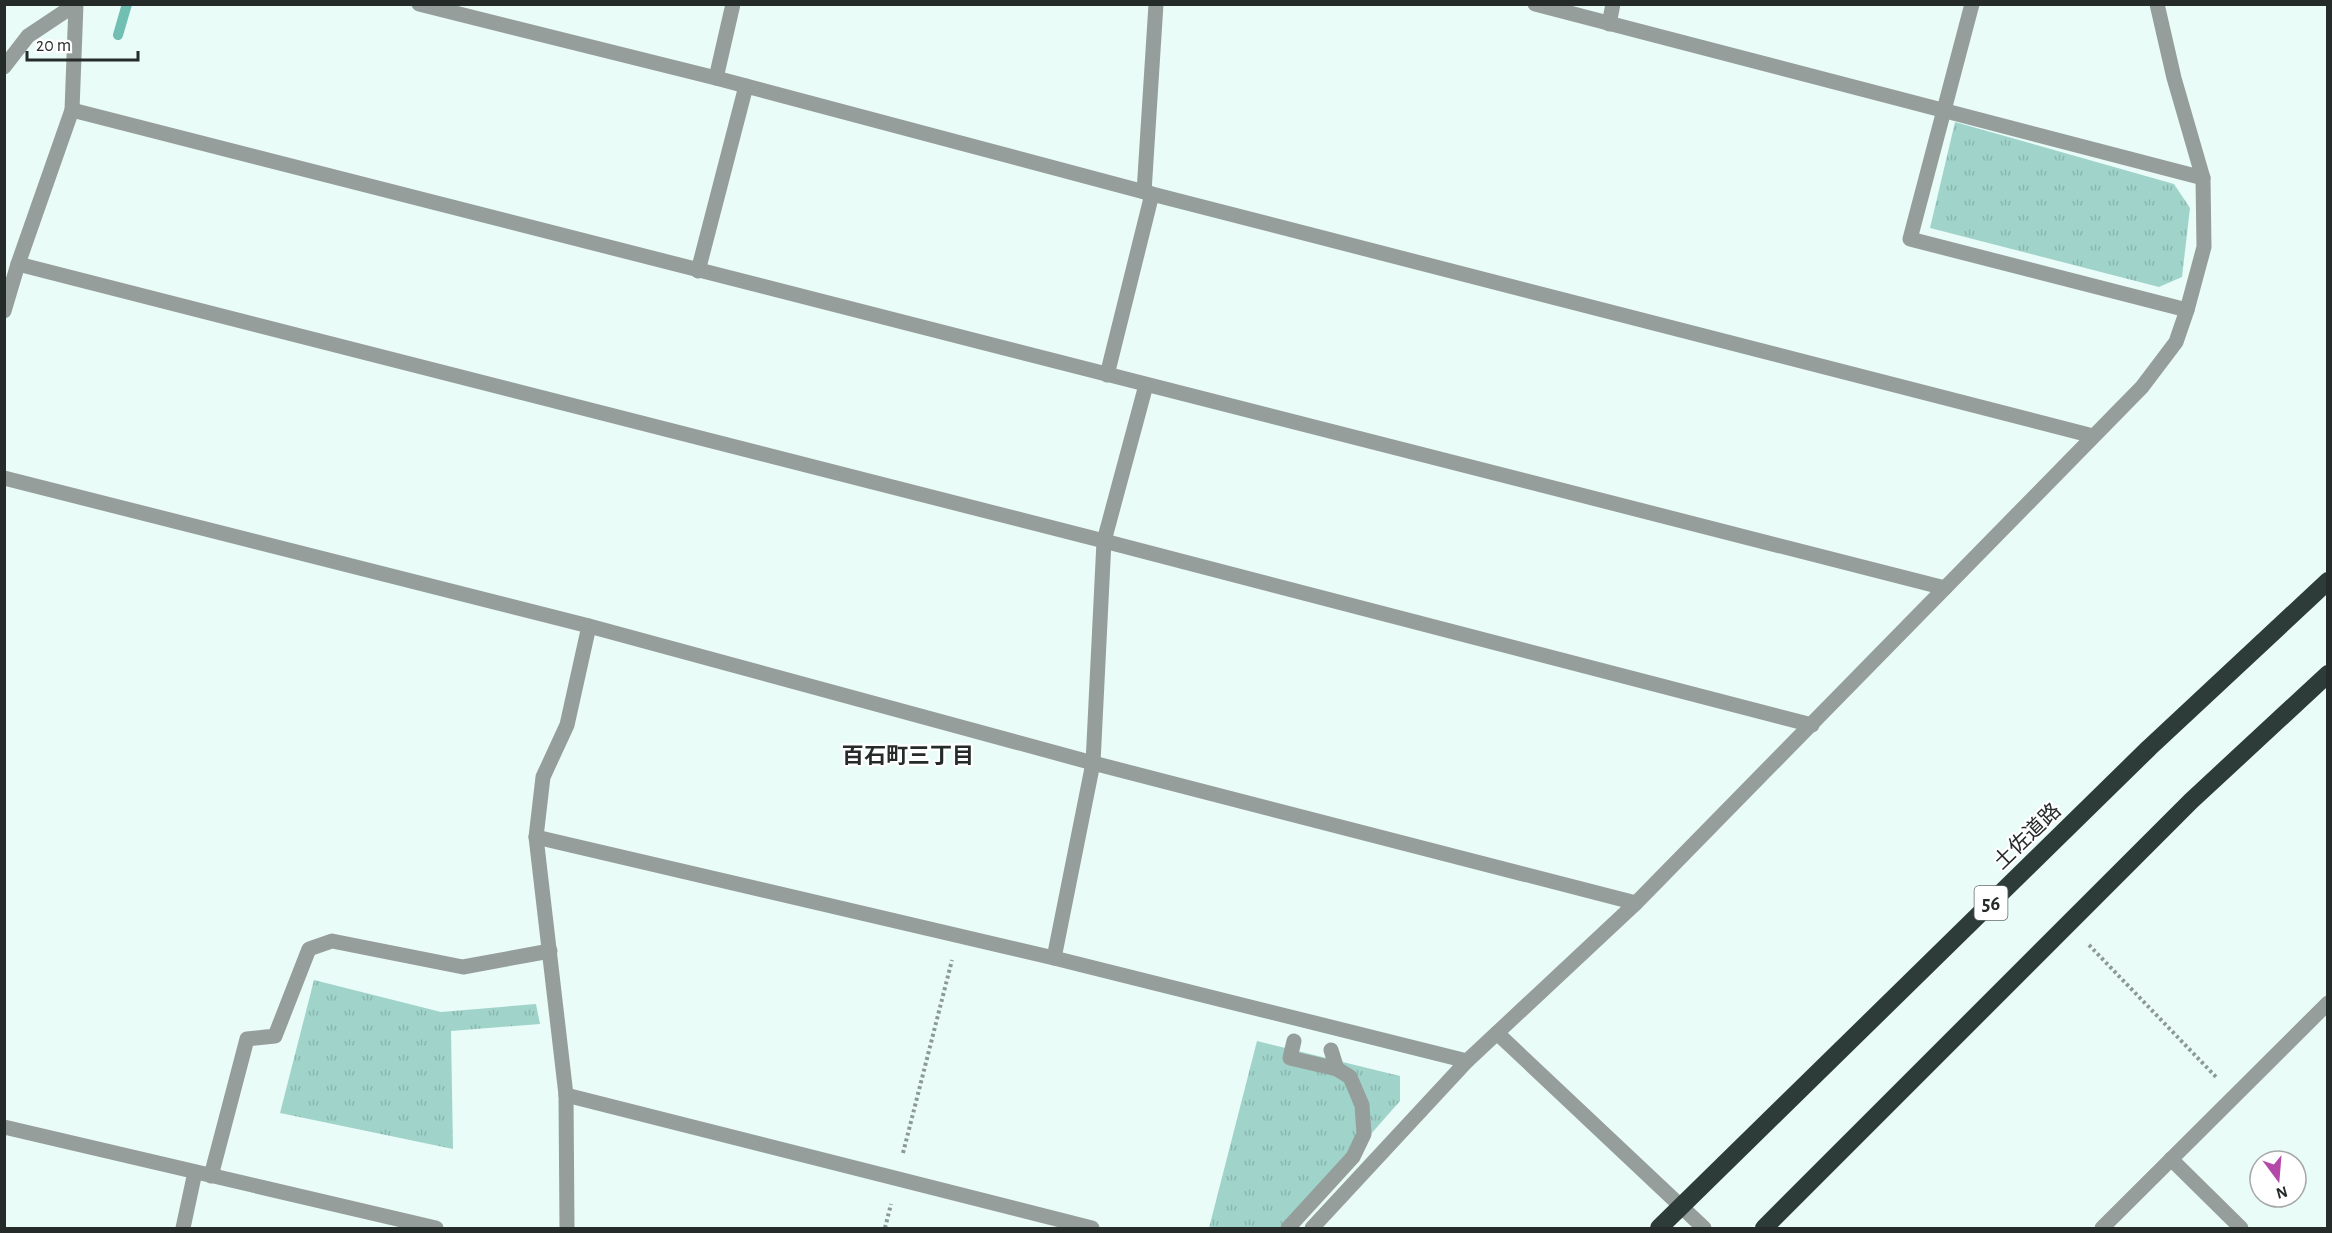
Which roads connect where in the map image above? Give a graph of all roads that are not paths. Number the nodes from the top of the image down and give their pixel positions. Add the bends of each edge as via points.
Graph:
1 (76, 4) edge
2 (419, 4) edge
3 (733, 4) edge
4 (1156, 4) edge
5 (1535, 4) edge
6 (1613, 4) edge
7 (1972, 4) edge
8 (2157, 4) edge
9 (1609, 24) junction
10 (4, 67) edge
11 (716, 78) junction
12 (746, 86) junction
13 (1945, 109) junction
14 (72, 110) junction
15 (2203, 178) junction
16 (1148, 193) junction
17 (18, 264) junction
18 (698, 271) junction
19 (2187, 310) junction
20 (4, 311) edge
21 (1107, 375) junction
22 (1146, 385) junction
23 (2093, 436) junction
24 (4, 478) edge
25 (1104, 541) junction
26 (2328, 581) edge
27 (1945, 588) junction
28 (589, 626) junction
29 (2328, 674) edge
30 (1812, 726) junction
31 (1094, 764) junction
32 (536, 837) junction
33 (1636, 903) junction
34 (550, 951) junction
35 (1054, 958) junction
36 (2328, 1003) edge
37 (1497, 1033) junction
38 (1294, 1041) dead end
39 (1331, 1050) dead end
40 (1467, 1061) junction
41 (1337, 1070) junction
42 (566, 1095) junction
43 (4, 1127) edge
44 (2172, 1159) junction
45 (195, 1172) junction
46 (211, 1176) junction
47 (1681, 1207) junction
48 (183, 1228) edge
49 (436, 1228) edge
50 (567, 1228) edge
51 (1092, 1228) edge
52 (1288, 1228) edge
53 (1312, 1228) edge
54 (1659, 1228) edge
55 (1704, 1228) edge
56 (1764, 1228) edge
57 (2102, 1228) edge
58 (2241, 1228) edge

1 - 10 street via 28,36
1 - 14 street
2 - 11 street
3 - 11 street
4 - 16 street
5 - 9 street
6 - 9 street
7 - 13 street
8 - 15 street
9 - 13 street
11 - 12 street
12 - 16 street
12 - 18 street
13 - 15 street
13 - 19 street via 1910,239
14 - 17 street
14 - 18 street
15 - 19 street via 2204,247
16 - 21 street
16 - 23 street
17 - 20 street
17 - 25 street
18 - 21 street
19 - 23 street via 2176,342 2163,360
21 - 22 street
22 - 25 street
22 - 27 street
23 - 27 street
24 - 28 street
25 - 30 street
25 - 31 street
26 - 47 highway, 土佐道路 / 56 via 2150,748
27 - 30 street
28 - 31 street
28 - 32 street via 567,725 543,777
29 - 56 highway via 2191,801
30 - 33 street
31 - 33 street
31 - 35 street
32 - 34 street
32 - 35 street
33 - 37 street
34 - 42 street
34 - 46 street via 462,967 332,941 309,949 275,1036 247,1039
35 - 40 street
36 - 44 street
37 - 40 street
37 - 47 street
38 - 41 street via 1290,1058
39 - 41 street
40 - 53 street
41 - 52 street via 1350,1077 1354,1086 1362,1105 1364,1134 1353,1157
42 - 50 street
42 - 51 street
43 - 45 street
44 - 57 street
44 - 58 street
45 - 46 street
45 - 48 street
46 - 49 street
47 - 54 highway, 土佐道路 / 56
47 - 55 street

